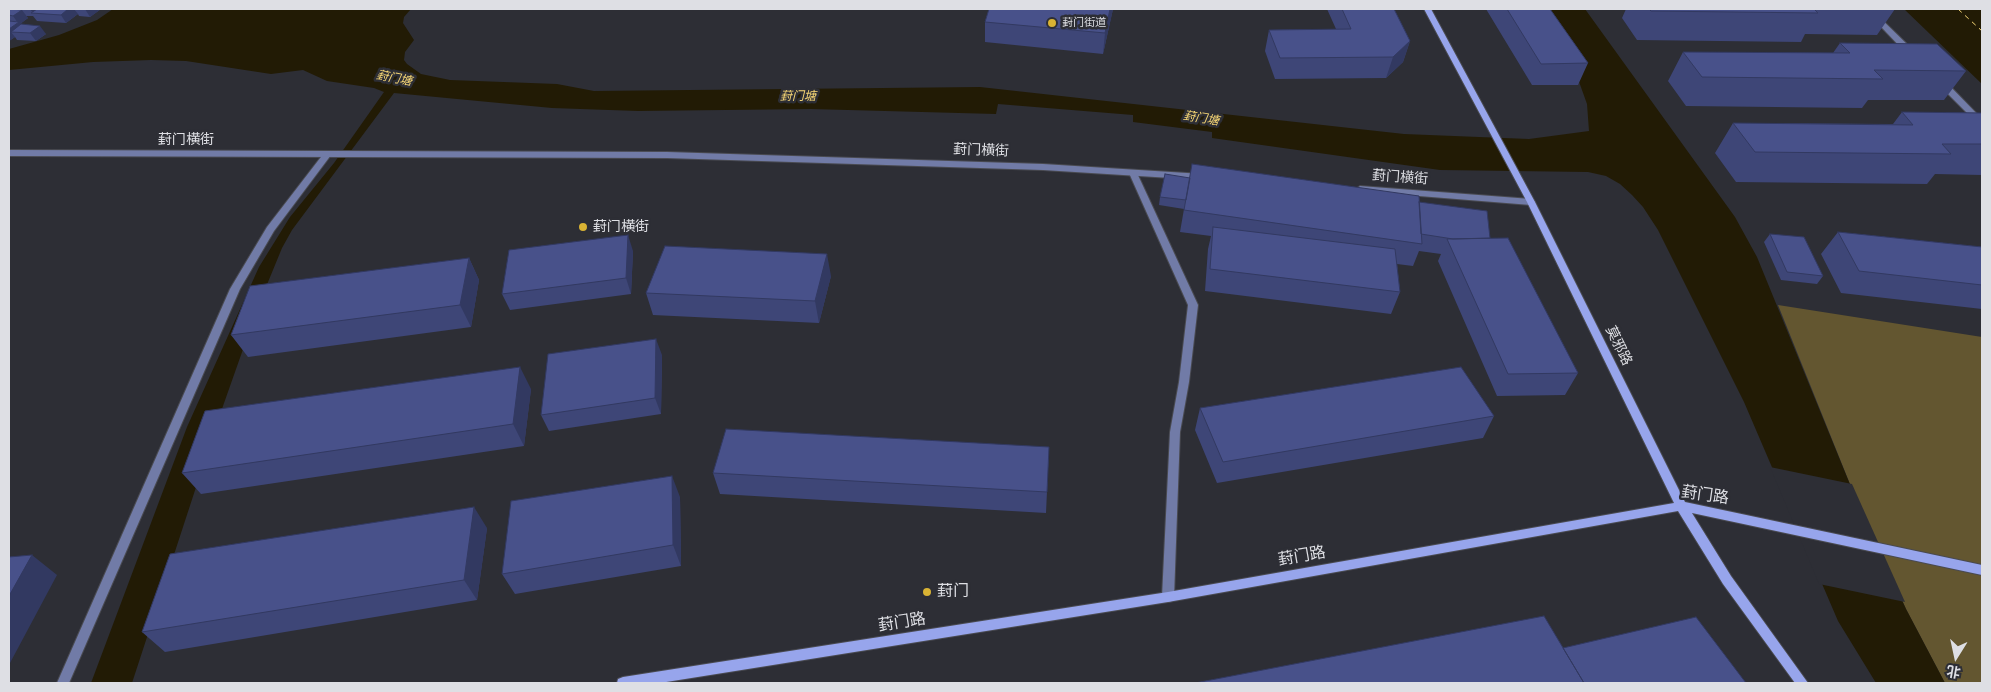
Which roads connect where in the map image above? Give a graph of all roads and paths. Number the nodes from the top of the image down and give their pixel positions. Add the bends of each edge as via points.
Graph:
1 (1427, 9) edge
2 (1866, 9) edge
3 (1919, 61) edge
4 (1933, 75) edge
5 (1982, 123) edge
6 (9, 153) edge
7 (329, 155) junction
8 (1133, 173) junction
9 (1217, 178) edge
10 (1354, 188) edge
11 (1531, 202) junction
12 (1681, 506) junction
13 (1982, 570) edge
14 (1168, 597) junction
15 (63, 683) edge
16 (623, 683) edge
17 (1802, 683) edge

1 - 11 main road, 莫邪路
2 - 3 street
4 - 5 street
6 - 7 street, 葑门横街
7 - 8 street, 葑门横街 via 667,155 1043,167
7 - 15 street via 270,230 235,289
8 - 9 street, 葑门横街
8 - 14 street via 1193,305 1175,432
10 - 11 street, 葑门横街
11 - 12 main road, 莫邪路
12 - 13 main road, 葑门路
12 - 14 main road, 葑门路
12 - 17 main road, 莫邪路 via 1727,580
14 - 16 main road, 葑门路

